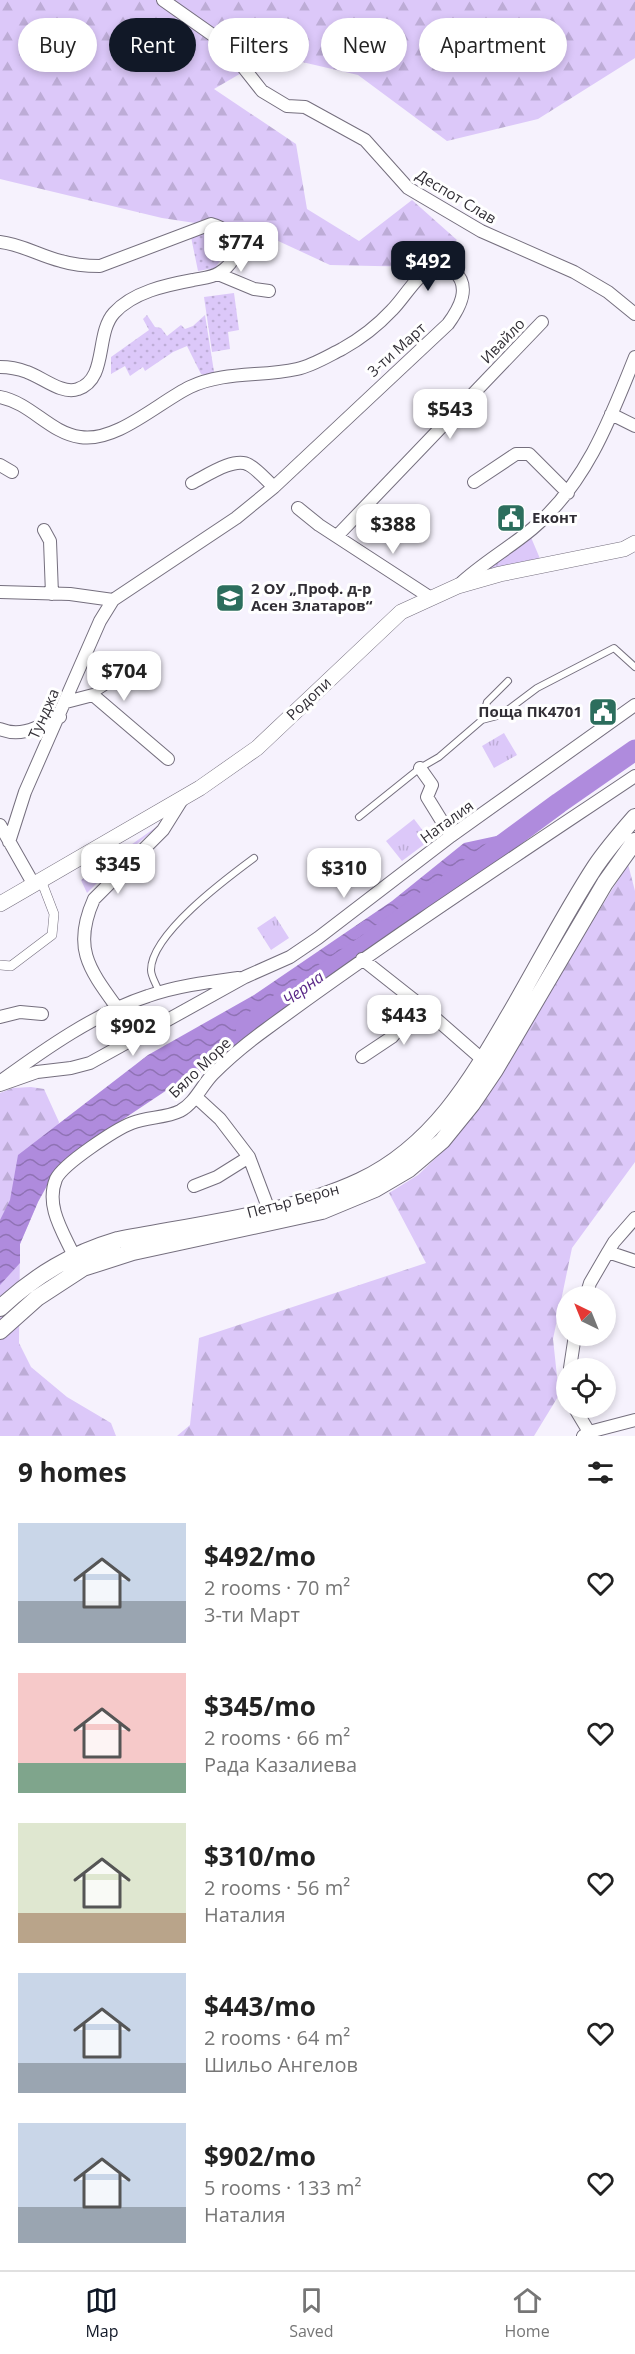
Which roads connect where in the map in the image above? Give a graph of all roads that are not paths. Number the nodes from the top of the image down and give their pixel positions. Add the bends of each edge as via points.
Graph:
1 (163, 0) edge
2 (0, 242) edge
3 (218, 274) junction
4 (269, 291) dead end
5 (635, 314) edge
6 (542, 322) dead end
7 (635, 357) edge
8 (0, 367) edge
9 (0, 397) edge
10 (611, 414) junction
11 (635, 426) edge
12 (0, 465) edge
13 (12, 472) dead end
14 (474, 482) dead end
15 (192, 483) dead end
16 (274, 487) junction
17 (568, 492) junction
18 (298, 508) dead end
19 (44, 530) dead end
20 (338, 536) junction
21 (635, 543) edge
22 (458, 586) junction
23 (0, 592) edge
24 (52, 594) junction
25 (431, 598) junction
26 (112, 600) junction
27 (138, 666) dead end
28 (635, 667) edge
29 (508, 681) dead end
30 (93, 695) junction
31 (66, 702) junction
32 (635, 705) edge
33 (60, 717) junction
34 (482, 720) junction
35 (0, 729) edge
36 (168, 759) dead end
37 (420, 768) junction
38 (635, 776) edge
39 (184, 797) junction
40 (359, 817) dead end
41 (635, 817) edge
42 (0, 825) edge
43 (451, 836) junction
44 (9, 842) junction
45 (635, 842) edge
46 (254, 858) dead end
47 (37, 883) junction
48 (0, 904) edge
49 (362, 960) junction
50 (0, 964) edge
51 (245, 977) junction
52 (159, 992) junction
53 (419, 1004) junction
54 (118, 1008) junction
55 (42, 1014) dead end
56 (0, 1017) edge
57 (362, 1058) dead end
58 (483, 1060) junction
59 (0, 1083) edge
60 (196, 1097) junction
61 (249, 1157) junction
62 (194, 1186) dead end
63 (269, 1210) junction
64 (635, 1218) edge
65 (608, 1252) junction
66 (75, 1256) junction
67 (635, 1260) edge
68 (589, 1286) edge
69 (0, 1308) edge
70 (0, 1331) edge
71 (579, 1418) edge
72 (635, 1420) edge
73 (586, 1434) edge

1 - 5 street, Деспот Слав via 224,43 262,91 288,106 305,106 365,140 408,188 481,231 574,272
2 - 3 street via 61,262 100,266 211,224 234,239 232,261
3 - 4 street
3 - 8 street via 139,295 119,309 106,324 98,367 91,381 78,390
6 - 20 street, Ивайло
7 - 10 street
9 - 16 street, 3-ти Март via 19,402 66,434 98,437 214,378 299,369 325,358 378,323 432,269 442,266 453,270 462,285 463,297 448,324
10 - 11 street
10 - 17 street via 584,470
12 - 13 street
14 - 17 street via 516,454 529,454
15 - 16 street via 232,462 248,463
16 - 26 street, 3-ти Март via 236,518
17 - 22 street via 533,528
18 - 20 street
19 - 24 street via 50,541
20 - 25 street
21 - 22 street, Родопи via 624,549
22 - 25 street, Родопи
23 - 24 street
24 - 26 street
25 - 39 street, Родопи via 401,612 257,748
26 - 31 street, Тунджа
27 - 30 lane
28 - 34 lane via 614,648 537,688 501,715
29 - 34 lane via 487,702
30 - 31 street
30 - 36 street
31 - 33 street, Тунджа
32 - 43 street, Наталия
33 - 35 street via 13,734
33 - 44 street, Тунджа via 25,792
34 - 37 lane
37 - 40 lane
37 - 43 street via 432,785 427,797
38 - 49 street, Бяло Море
39 - 47 street, Родопи
39 - 54 street via 163,830 94,899 89,909 82,934 89,969
41 - 58 main road, Петър Берон via 595,867
42 - 44 street
43 - 51 street, Наталия via 318,938 290,957
44 - 47 street
45 - 70 main road, Петър Берон via 605,883 472,1104 442,1141 409,1169 375,1189 322,1211 133,1252 84,1268 37,1298
46 - 52 lane via 178,921 154,954 151,971
47 - 48 street, Родопи
47 - 50 street via 54,914 52,935 11,966
49 - 53 street
49 - 60 street, Бяло Море via 262,1032 227,1061
51 - 52 street, Наталия
51 - 59 street, Наталия via 90,1063
52 - 54 street, Наталия
53 - 57 street via 392,1037
53 - 58 street
54 - 59 street, Наталия via 42,1052
55 - 56 street via 20,1012
58 - 63 main road, Петър Берон via 450,1110 405,1154 359,1182
60 - 61 street via 220,1119
60 - 66 street, Бяло Море via 181,1111 131,1123 83,1153 56,1178 54,1214
61 - 62 street
61 - 63 street
63 - 66 main road, Петър Берон via 118,1240
64 - 65 street
65 - 67 street
65 - 68 street
66 - 69 main road, Петър Берон via 39,1276
71 - 73 street
72 - 73 street

